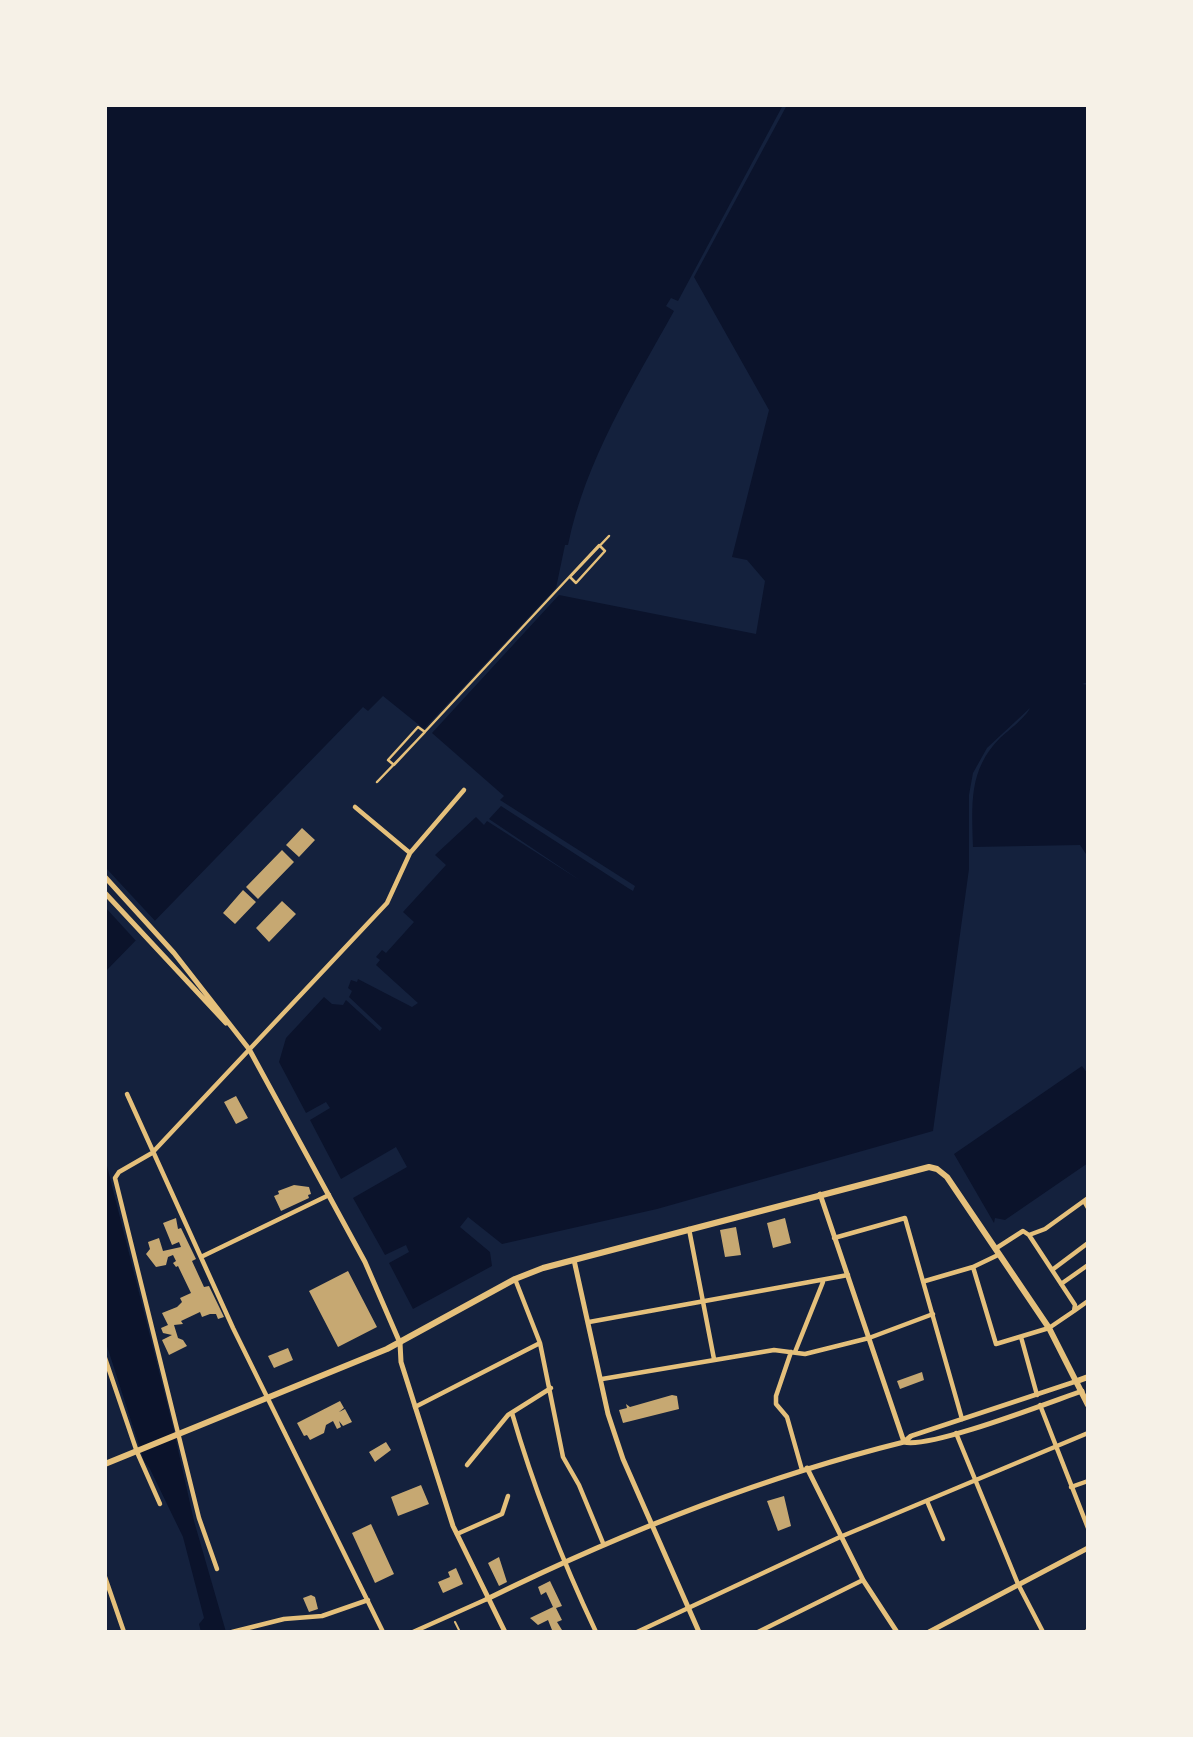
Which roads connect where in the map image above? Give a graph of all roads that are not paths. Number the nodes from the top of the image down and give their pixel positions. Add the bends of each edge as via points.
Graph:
1 (609, 536) dead end
2 (377, 782) dead end
3 (464, 790) dead end
4 (355, 807) dead end
5 (410, 853) junction
6 (105, 877) edge
7 (105, 893) edge
8 (249, 1049) junction
9 (127, 1094) dead end
10 (152, 1153) junction
11 (329, 1195) junction
12 (820, 1195) junction
13 (1086, 1200) edge
14 (1088, 1208) edge
15 (689, 1228) junction
16 (1029, 1235) junction
17 (834, 1238) junction
18 (1088, 1244) edge
19 (996, 1253) junction
20 (203, 1256) junction
21 (574, 1260) junction
22 (1088, 1265) edge
23 (973, 1267) junction
24 (1052, 1270) junction
25 (848, 1275) junction
26 (515, 1279) junction
27 (824, 1281) junction
28 (925, 1281) junction
29 (1061, 1284) junction
30 (705, 1301) junction
31 (1088, 1301) edge
32 (1074, 1311) junction
33 (933, 1314) junction
34 (589, 1322) junction
35 (1049, 1328) junction
36 (1021, 1337) junction
37 (869, 1338) junction
38 (400, 1343) junction
39 (540, 1343) junction
40 (793, 1352) junction
41 (105, 1358) edge
42 (714, 1359) junction
43 (1088, 1377) edge
44 (602, 1379) junction
45 (1077, 1381) junction
46 (551, 1388) junction
47 (1085, 1390) edge
48 (1037, 1395) junction
49 (269, 1400) junction
50 (1040, 1405) junction
51 (1088, 1405) edge
52 (415, 1407) junction
53 (512, 1413) junction
54 (962, 1419) junction
55 (955, 1433) junction
56 (1088, 1433) edge
57 (180, 1434) junction
58 (904, 1442) junction
59 (1054, 1446) junction
60 (137, 1452) junction
61 (105, 1464) edge
62 (467, 1465) dead end
63 (804, 1469) junction
64 (975, 1479) junction
65 (1088, 1481) edge
66 (1071, 1488) junction
67 (508, 1496) dead end
68 (927, 1501) junction
69 (160, 1504) dead end
70 (650, 1524) junction
71 (1088, 1528) edge
72 (457, 1534) junction
73 (840, 1537) junction
74 (943, 1539) dead end
75 (603, 1543) junction
76 (1088, 1548) edge
77 (563, 1562) junction
78 (217, 1569) dead end
79 (105, 1577) edge
80 (863, 1580) junction
81 (1018, 1584) junction
82 (487, 1599) junction
83 (368, 1600) junction
84 (687, 1607) junction
85 (124, 1632) edge
86 (232, 1632) edge
87 (383, 1632) edge
88 (414, 1632) edge
89 (505, 1632) edge
90 (596, 1632) edge
91 (637, 1632) edge
92 (699, 1632) edge
93 (758, 1632) edge
94 (897, 1632) edge
95 (929, 1632) edge
96 (1043, 1632) edge

1 - 2 street via 601,544 593,552 570,577 576,583 606,551 599,545 394,765 388,760 418,727 425,732
3 - 5 street
4 - 5 street
5 - 8 street via 387,903
6 - 8 street via 174,953
7 - 8 street
8 - 10 street
8 - 11 street
9 - 10 street
10 - 20 street
10 - 57 street via 115,1178
11 - 20 street
11 - 38 street via 383,1298
12 - 15 main road
12 - 17 street
12 - 19 main road via 929,1167 937,1169 947,1177
13 - 14 street
13 - 16 street
15 - 21 main road
15 - 30 street
16 - 19 street via 1023,1231
16 - 24 street
17 - 25 street
17 - 28 street via 905,1218
18 - 24 street
19 - 23 street
19 - 35 main road
20 - 49 street
21 - 26 main road
21 - 34 street
22 - 29 street
23 - 28 street
23 - 36 street via 996,1344
24 - 29 street
25 - 27 street
25 - 37 street
26 - 38 main road
26 - 39 street
27 - 30 street
27 - 40 street
28 - 33 street
29 - 32 street
30 - 34 street
30 - 42 street
31 - 32 street
32 - 35 street
33 - 37 street
33 - 54 street
34 - 44 street
35 - 36 street
35 - 45 main road
36 - 48 street
37 - 40 street
37 - 58 street
38 - 49 main road
38 - 52 street
39 - 46 street
39 - 52 street
40 - 42 street via 774,1350
40 - 63 street via 776,1404 787,1417
41 - 60 street
42 - 44 street
43 - 45 main road
44 - 70 street via 608,1414
45 - 47 main road
45 - 48 street
46 - 53 street
46 - 75 street via 563,1457
47 - 50 street
47 - 51 main road
48 - 54 street
49 - 57 main road
49 - 83 street
50 - 55 street
50 - 59 street
52 - 72 street
53 - 62 street
53 - 77 street via 533,1487
54 - 58 street
55 - 58 street via 913,1444
55 - 64 street
56 - 59 street
57 - 60 main road
57 - 78 street via 199,1518
58 - 63 street
59 - 64 street
59 - 66 street
60 - 61 main road
60 - 69 street
63 - 70 street
63 - 73 street
64 - 68 street
64 - 81 street
65 - 66 street
66 - 71 street
67 - 72 street via 502,1514
68 - 73 street
68 - 74 street
70 - 75 street
70 - 84 street
72 - 82 street
73 - 80 street
73 - 84 street
75 - 77 street
76 - 81 street
77 - 82 street
77 - 90 street
79 - 85 street
80 - 93 street
80 - 94 street
81 - 95 street
81 - 96 street
82 - 88 street
82 - 89 street
83 - 86 street via 322,1616 284,1619
83 - 87 street
84 - 91 street
84 - 92 street

